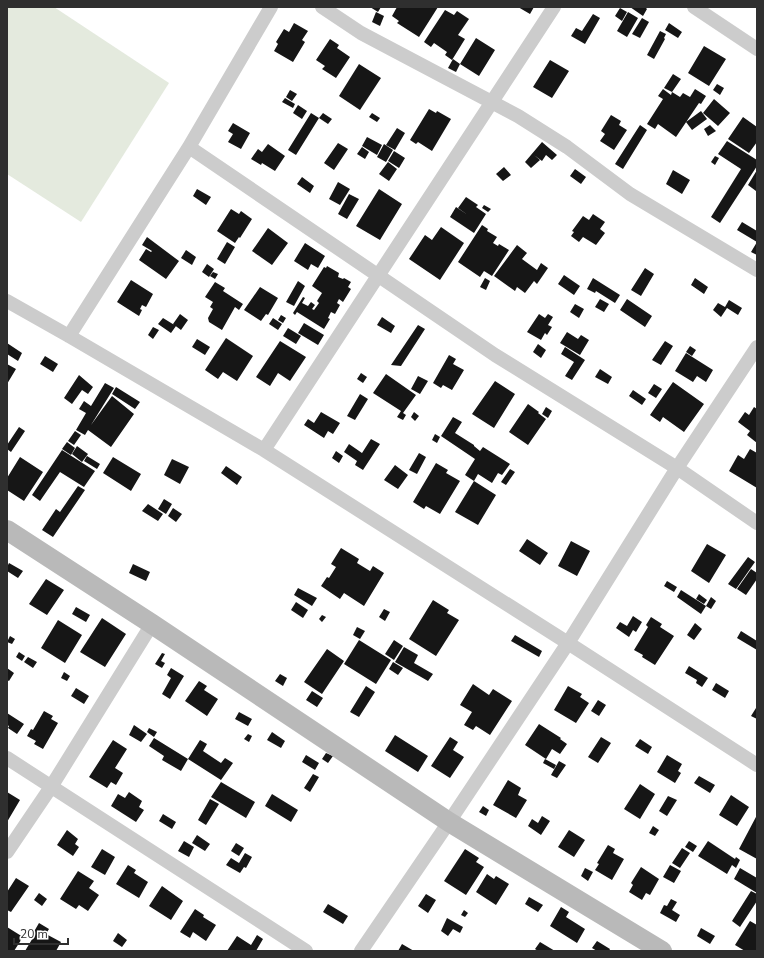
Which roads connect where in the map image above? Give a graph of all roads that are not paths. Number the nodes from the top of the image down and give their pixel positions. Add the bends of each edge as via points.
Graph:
1 (271, 7) edge
2 (322, 7) edge
3 (554, 7) edge
4 (694, 7) edge
5 (757, 49) edge
6 (493, 102) junction
7 (188, 147) junction
8 (757, 270) edge
9 (379, 276) junction
10 (7, 301) edge
11 (69, 336) junction
12 (757, 347) edge
13 (264, 450) junction
14 (677, 468) junction
15 (757, 522) edge
16 (7, 530) edge
17 (152, 624) junction
18 (568, 643) junction
19 (7, 758) edge
20 (757, 765) edge
21 (50, 786) junction
22 (449, 822) junction
23 (7, 852) edge
24 (306, 951) edge
25 (361, 951) edge
26 (662, 951) edge

1 - 7 street
2 - 6 street via 361,33
3 - 6 street
4 - 5 street
6 - 8 street via 567,147 630,194
6 - 9 street
7 - 9 street
7 - 11 street
9 - 13 street
9 - 14 street via 495,355
10 - 11 street
11 - 13 street
12 - 14 street
13 - 18 street
14 - 15 street
14 - 18 street
16 - 17 street
17 - 21 street
17 - 22 street
18 - 20 street
18 - 22 street
19 - 21 street
21 - 23 street
21 - 24 street
22 - 25 street
22 - 26 street

